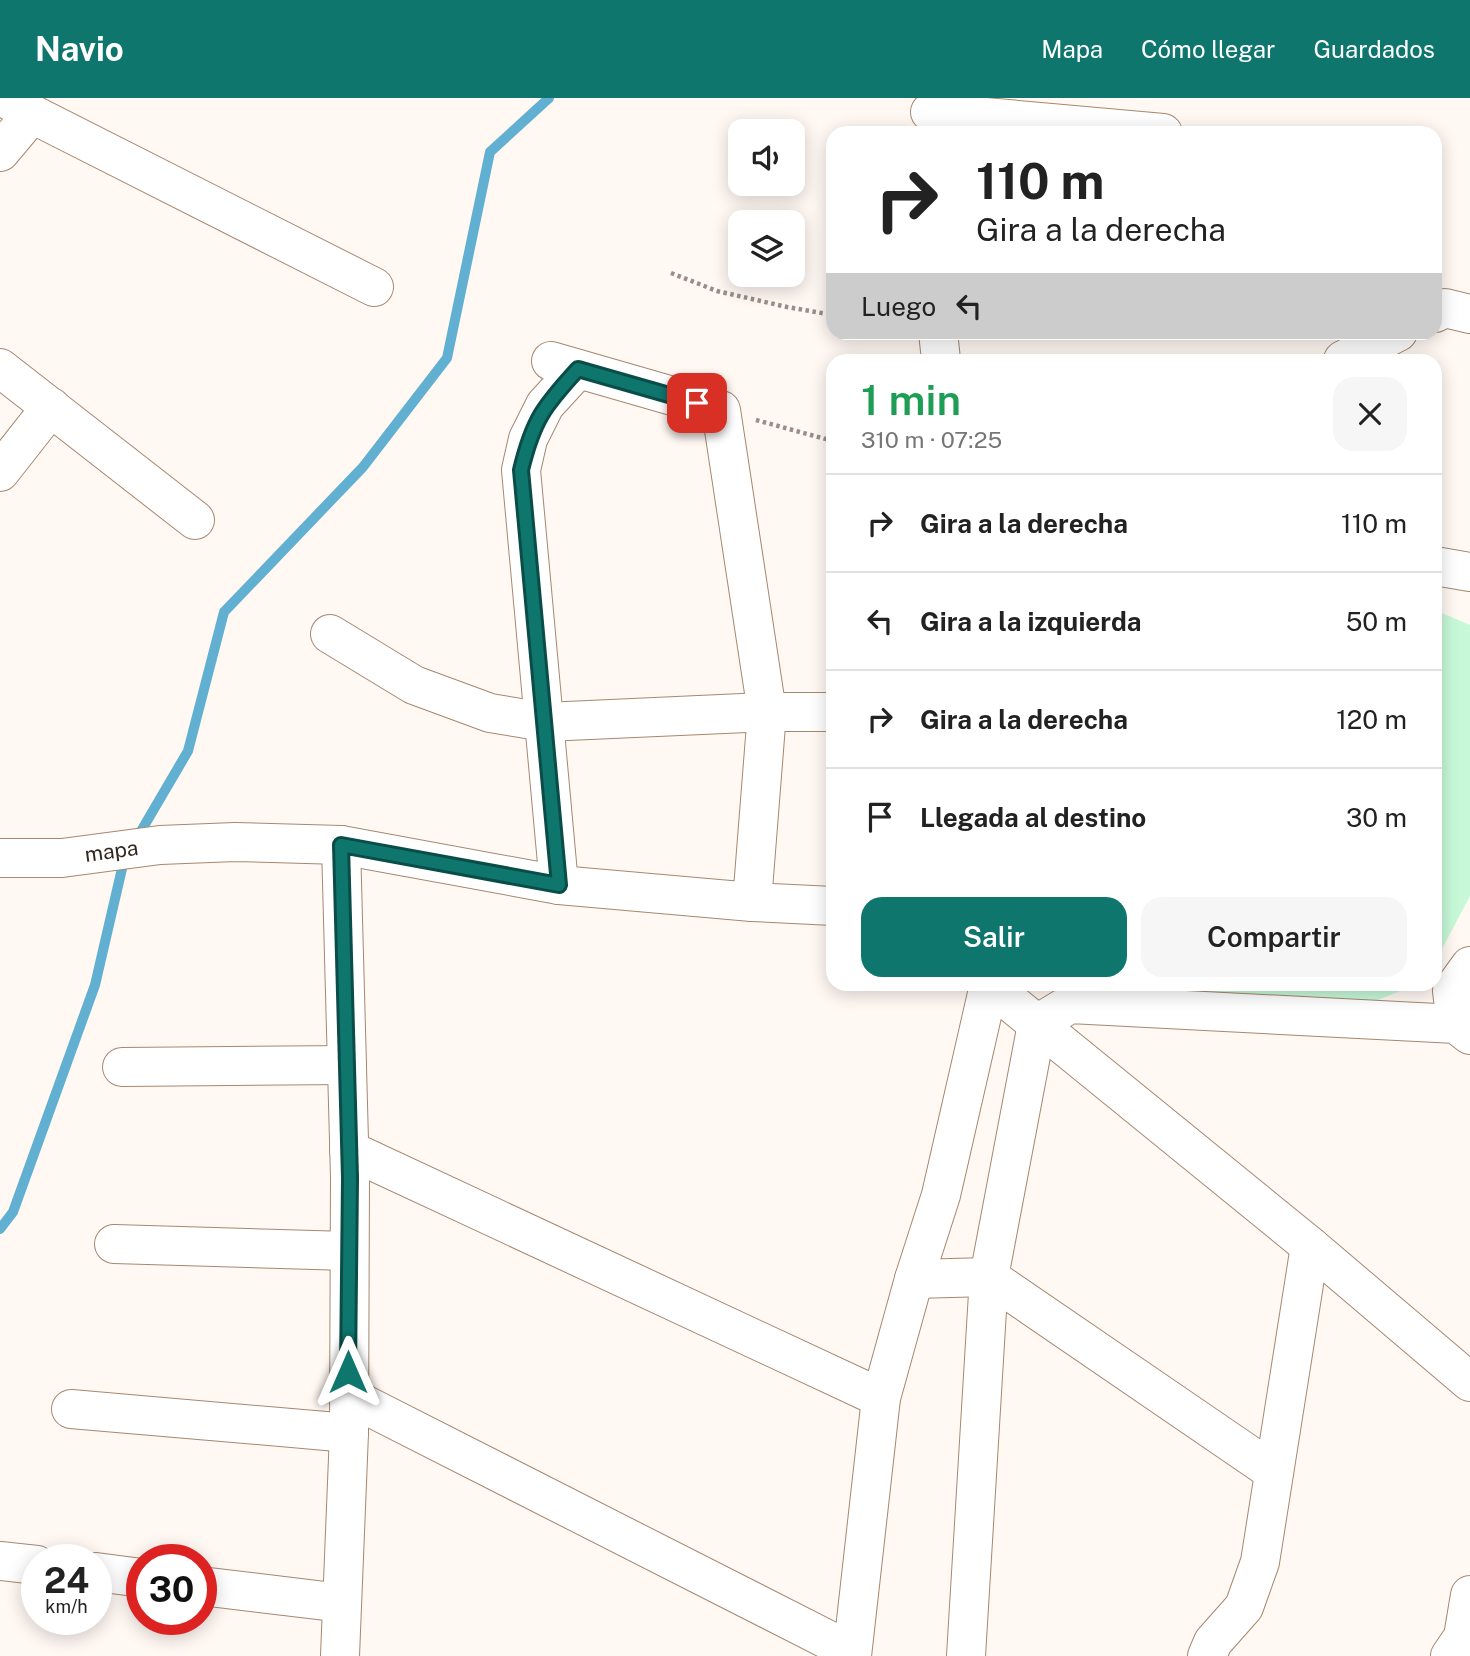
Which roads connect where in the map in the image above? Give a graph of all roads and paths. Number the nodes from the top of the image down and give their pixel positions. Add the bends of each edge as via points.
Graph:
1 (18, 106) edge
2 (930, 114) edge
3 (1077, 126) edge
4 (0, 152) edge
5 (671, 273) dead end
6 (374, 287) dead end
7 (1442, 310) edge
8 (826, 314) edge
9 (1470, 314) edge
10 (1382, 340) edge
11 (1355, 354) edge
12 (0, 368) edge
13 (51, 407) junction
14 (721, 410) junction
15 (826, 440) edge
16 (0, 472) edge
17 (195, 520) dead end
18 (1442, 567) edge
19 (1470, 572) edge
20 (330, 634) dead end
21 (767, 712) junction
22 (826, 712) edge
23 (545, 722) junction
24 (341, 845) junction
25 (0, 858) edge
26 (559, 885) junction
27 (752, 902) junction
28 (826, 906) edge
29 (1470, 966) edge
30 (986, 991) edge
31 (997, 991) edge
32 (1037, 1024) junction
33 (1463, 1029) edge
34 (346, 1065) junction
35 (122, 1068) dead end
36 (349, 1150) junction
37 (114, 1244) dead end
38 (1310, 1246) junction
39 (348, 1251) junction
40 (989, 1277) junction
41 (914, 1279) junction
42 (1470, 1382) edge
43 (348, 1396) junction
44 (881, 1398) junction
45 (71, 1409) dead end
46 (349, 1433) junction
47 (1274, 1472) junction
48 (0, 1560) edge
49 (21, 1563) edge
50 (217, 1588) edge
51 (1470, 1595) edge
52 (342, 1603) junction
53 (852, 1654) edge
54 (340, 1656) edge
55 (966, 1656) edge
56 (1207, 1656) edge
57 (1450, 1656) edge

1 - 4 street
1 - 6 street
2 - 3 street
5 - 8 path via 717,291
7 - 9 street
10 - 11 street
12 - 13 street
13 - 16 street
13 - 17 street
14 - 15 path
14 - 21 street
14 - 23 street via 564,365 528,439 521,470
18 - 19 street
20 - 23 street via 414,685 490,713
21 - 22 street
21 - 23 street
21 - 27 street
23 - 26 street
24 - 25 street, mapa via 235,842 160,845 62,858
24 - 26 street, mapa
24 - 34 street
26 - 27 street, mapa
27 - 28 street, mapa
29 - 33 street via 1452,990
30 - 41 street via 941,1195
31 - 32 street
32 - 33 street via 1070,1004
32 - 38 street
32 - 40 street
34 - 35 street
34 - 36 street
36 - 39 street
36 - 44 street
37 - 39 street
38 - 42 street
38 - 47 street
39 - 43 street
40 - 41 street
40 - 47 street
40 - 55 street
41 - 44 street
43 - 46 street
43 - 53 street
44 - 53 street
45 - 46 street
46 - 52 street
47 - 56 street via 1261,1562 1244,1607 1213,1642
48 - 49 street
50 - 52 street
51 - 57 street via 1463,1637
52 - 54 street

